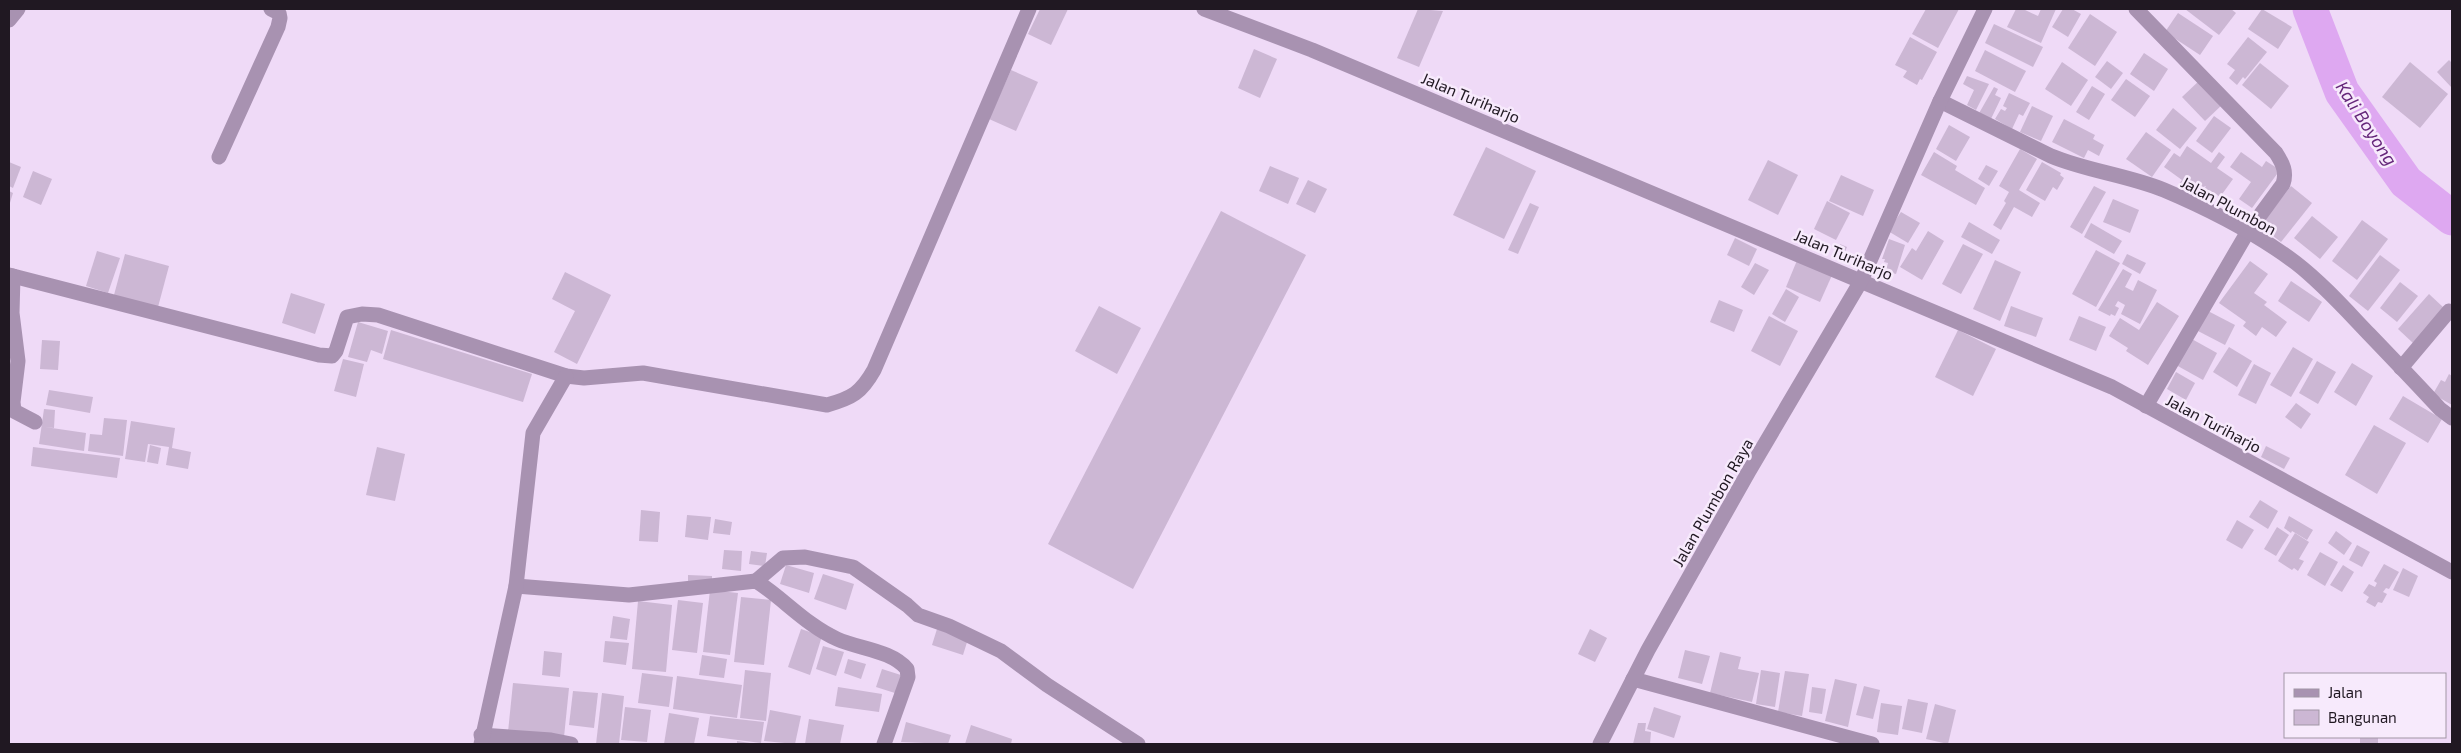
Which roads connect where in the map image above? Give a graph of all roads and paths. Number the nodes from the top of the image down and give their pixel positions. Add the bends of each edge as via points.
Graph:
1 (18, 9) edge
2 (271, 9) edge
3 (1029, 9) edge
4 (1204, 9) edge
5 (1985, 9) edge
6 (2136, 9) edge
7 (9, 20) edge
8 (1940, 101) junction
9 (219, 157) dead end
10 (2247, 232) junction
11 (11, 276) edge
12 (1861, 280) junction
13 (2449, 311) dead end
14 (2401, 368) junction
15 (566, 376) junction
16 (2146, 406) junction
17 (2452, 418) edge
18 (35, 422) dead end
19 (2452, 572) edge
20 (756, 581) junction
21 (516, 586) junction
22 (1633, 679) junction
23 (481, 740) edge
24 (570, 744) edge
25 (884, 744) edge
26 (1138, 744) edge
27 (1600, 744) edge
28 (1872, 744) edge

1 - 7 street
2 - 9 street via 279,13 278,27
3 - 15 street via 874,370 864,387 853,396 827,405 643,373 584,378
4 - 12 street, Jalan Turiharjo via 1312,50
5 - 8 street, Jalan Plumbon Raya
6 - 10 street via 2282,162 2283,184
8 - 10 street, Jalan Plumbon via 2051,156 2161,189 2202,206
8 - 12 street, Jalan Plumbon Raya
10 - 14 street, Jalan Plumbon via 2296,263 2321,284
10 - 16 street
11 - 15 street via 319,355 332,356 347,317 378,315
11 - 18 street via 18,361 14,411
12 - 16 street, Jalan Turiharjo via 2112,387
12 - 22 street, Jalan Plumbon Raya
13 - 14 street
14 - 17 street, Jalan Plumbon
15 - 21 street via 534,433
16 - 19 street, Jalan Turiharjo
20 - 21 street via 629,595
20 - 25 street via 807,622 837,639 892,658 907,669 908,677
20 - 26 street via 784,558 805,557 854,567 918,615 1001,651
21 - 23 street
22 - 27 street, Jalan Plumbon Raya
22 - 28 street
23 - 24 street via 550,740

